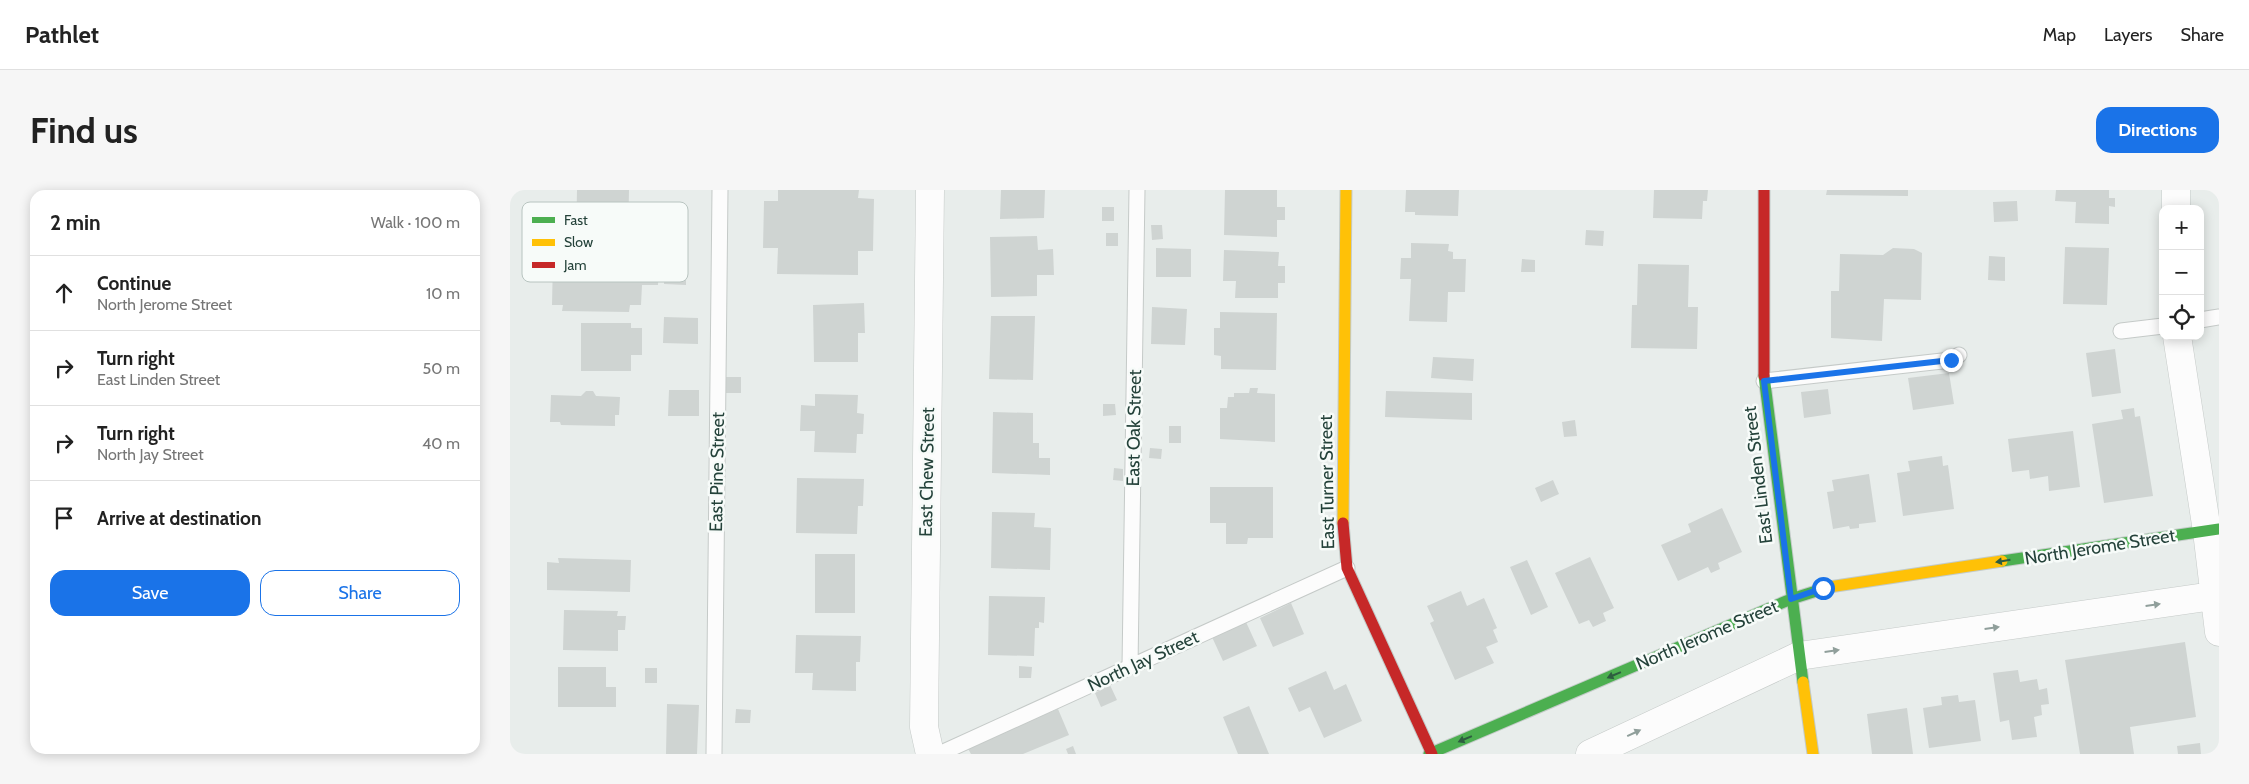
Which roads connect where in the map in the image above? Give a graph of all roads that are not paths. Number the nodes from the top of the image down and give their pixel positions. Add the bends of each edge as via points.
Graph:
1 (720, 190) edge
2 (930, 190) edge
3 (1137, 190) edge
4 (1346, 190) edge
5 (1764, 190) edge
6 (2176, 190) edge
7 (2176, 205) edge
8 (2219, 316) edge
9 (2204, 319) edge
10 (2159, 326) edge
11 (2121, 331) dead end
12 (2178, 340) edge
13 (1959, 355) dead end
14 (1764, 381) junction
15 (2213, 530) edge
16 (1347, 568) junction
17 (2217, 595) edge
18 (1791, 599) junction
19 (2219, 632) edge
20 (1799, 656) junction
21 (1130, 667) junction
22 (714, 754) edge
23 (930, 754) edge
24 (939, 754) edge
25 (1431, 754) edge
26 (1590, 754) edge
27 (1813, 754) edge

1 - 22 lane, East Pine Street
2 - 23 street, East Chew Street via 924,727
3 - 21 lane, East Oak Street
4 - 16 street, East Turner Street via 1342,539
5 - 14 street, East Linden Street
6 - 7 street
8 - 9 lane
10 - 11 lane
12 - 15 street
13 - 14 lane via 1951,360
14 - 18 street, East Linden Street
15 - 17 street
15 -> 18 street, North Jerome Street via 1823,588
16 - 21 lane, North Jay Street
16 - 25 street, East Turner Street
17 - 19 street
20 -> 17 street
18 - 20 street, East Linden Street
18 -> 25 street, North Jerome Street
26 -> 20 street
20 - 27 street, East Linden Street
21 - 24 lane, North Jay Street

